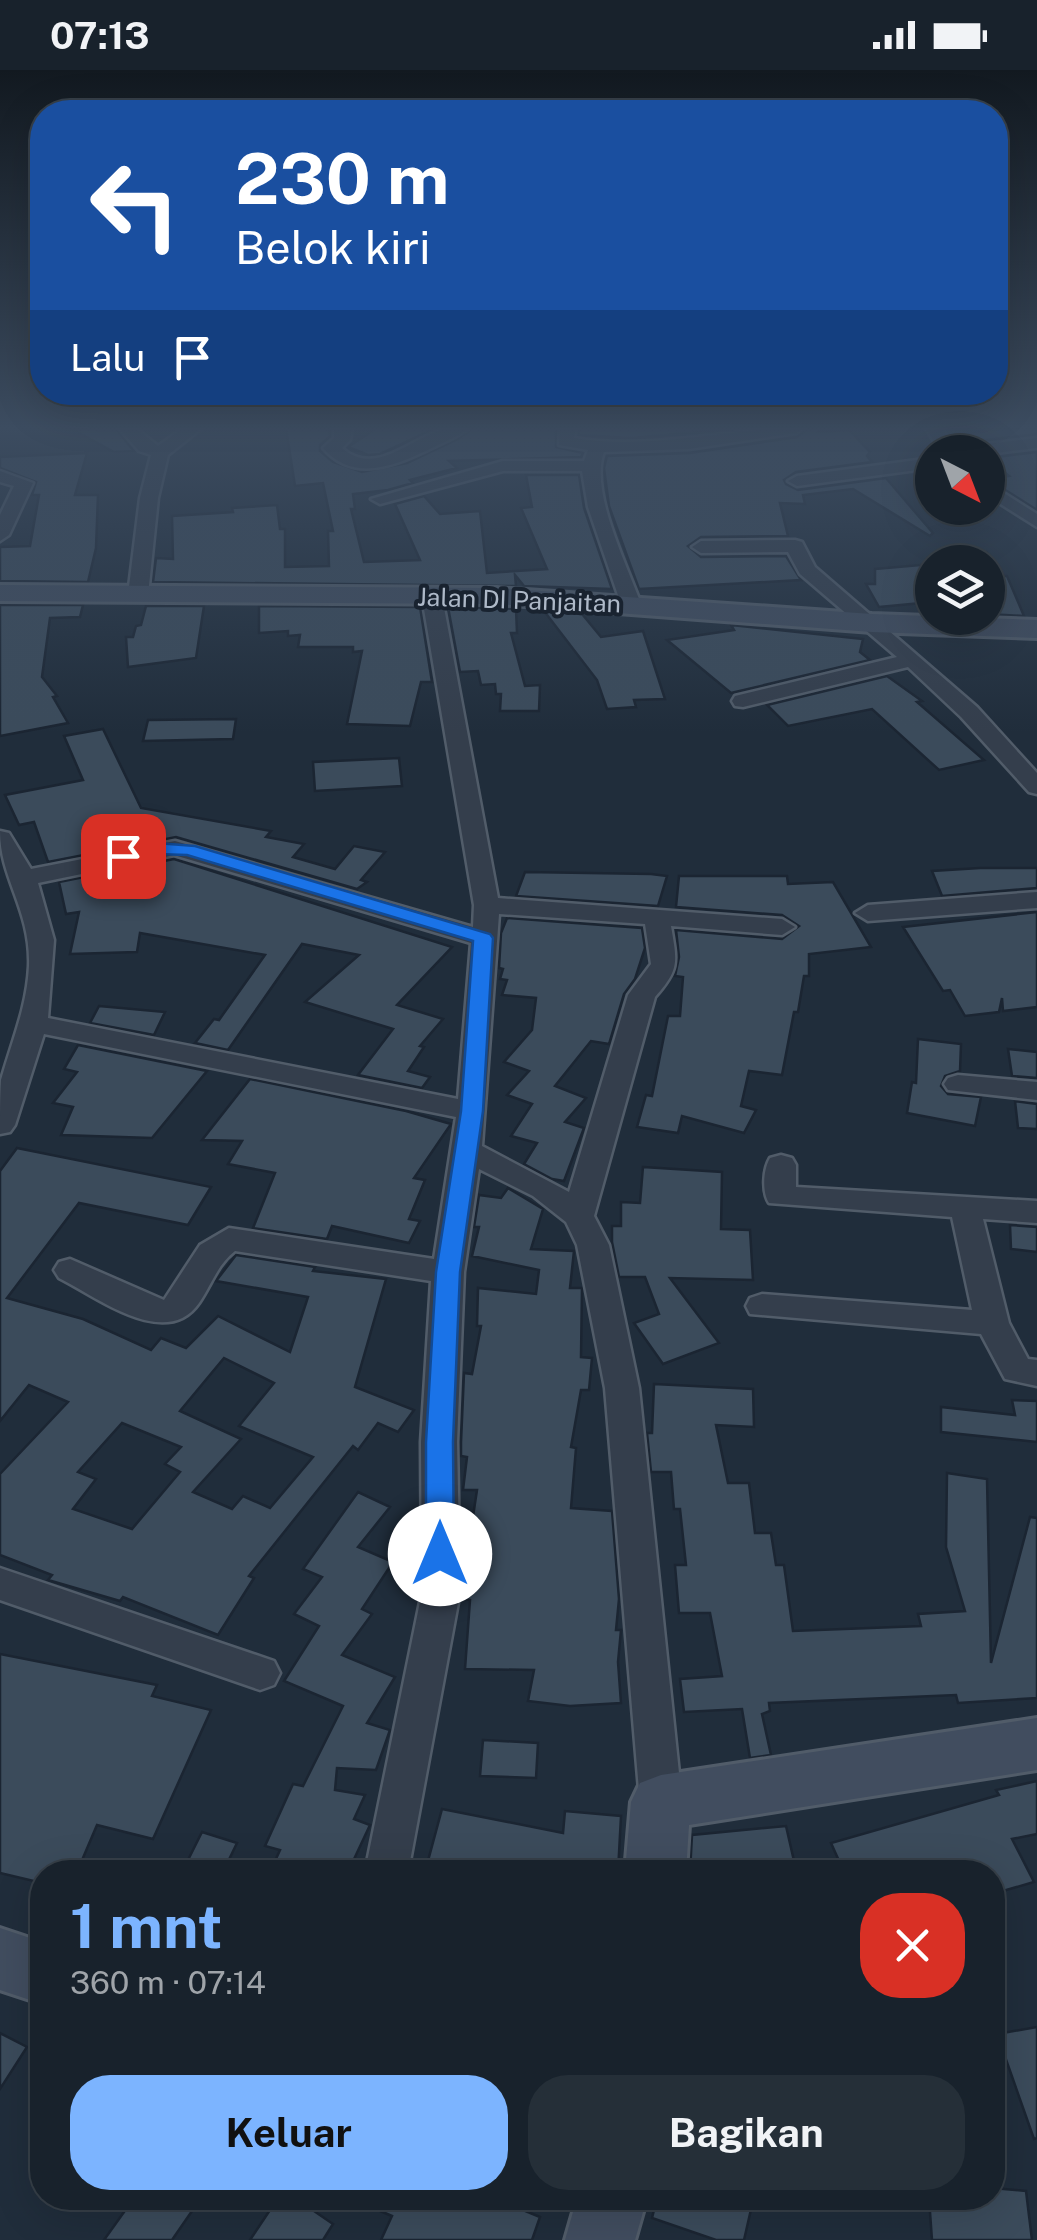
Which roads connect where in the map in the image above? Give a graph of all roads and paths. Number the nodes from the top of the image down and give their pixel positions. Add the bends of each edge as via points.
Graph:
1 (145, 529) edge
2 (605, 529) edge
3 (701, 547) dead end
4 (0, 593) edge
5 (138, 595) junction
6 (432, 597) junction
7 (631, 604) junction
8 (872, 622) junction
9 (1037, 630) edge
10 (913, 660) junction
11 (744, 701) dead end
12 (1037, 787) edge
13 (0, 838) edge
14 (24, 878) junction
15 (1037, 900) edge
16 (487, 905) junction
17 (868, 913) dead end
18 (658, 917) junction
19 (782, 926) dead end
20 (483, 938) junction
21 (32, 1022) junction
22 (958, 1084) dead end
23 (1037, 1091) edge
24 (472, 1111) junction
25 (0, 1126) edge
26 (464, 1149) junction
27 (781, 1164) dead end
28 (965, 1206) junction
29 (1037, 1212) edge
30 (578, 1216) junction
31 (70, 1270) dead end
32 (448, 1272) junction
33 (762, 1306) dead end
34 (992, 1323) junction
35 (1037, 1374) edge
36 (0, 1584) edge
37 (260, 1672) dead end
38 (1037, 1744) edge
39 (661, 1802) junction
40 (388, 1860) edge
41 (657, 1860) edge
42 (0, 1959) edge
43 (30, 1969) edge
44 (609, 2210) edge
45 (600, 2240) edge

1 - 5 street
2 - 7 street
3 - 8 street via 795,546 807,570
4 - 5 street, Jalan DI Panjaitan
5 - 6 street, Jalan DI Panjaitan
6 - 7 street, Jalan DI Panjaitan
6 - 16 street
7 - 8 street, Jalan DI Panjaitan
8 - 9 street, Jalan DI Panjaitan
8 - 10 street
10 - 11 street
10 - 12 street
13 - 14 street
14 - 20 street via 175,848
14 - 21 street via 43,950
15 - 17 street
16 - 18 street
16 - 20 street
18 - 19 street
18 - 30 street via 664,964 642,995
20 - 24 street
21 - 24 street
21 - 25 street
22 - 23 street
24 - 26 street
26 - 30 street via 544,1189
26 - 32 street
27 - 28 street via 780,1196
28 - 29 street
28 - 34 street
30 - 39 street via 592,1245 622,1388
31 - 32 street via 158,1314 188,1296 212,1252 229,1239
32 - 40 street via 440,1592
33 - 34 street
34 - 35 street via 1017,1370
36 - 37 street
38 - 39 street
39 - 41 street
42 - 43 street
44 - 45 street

